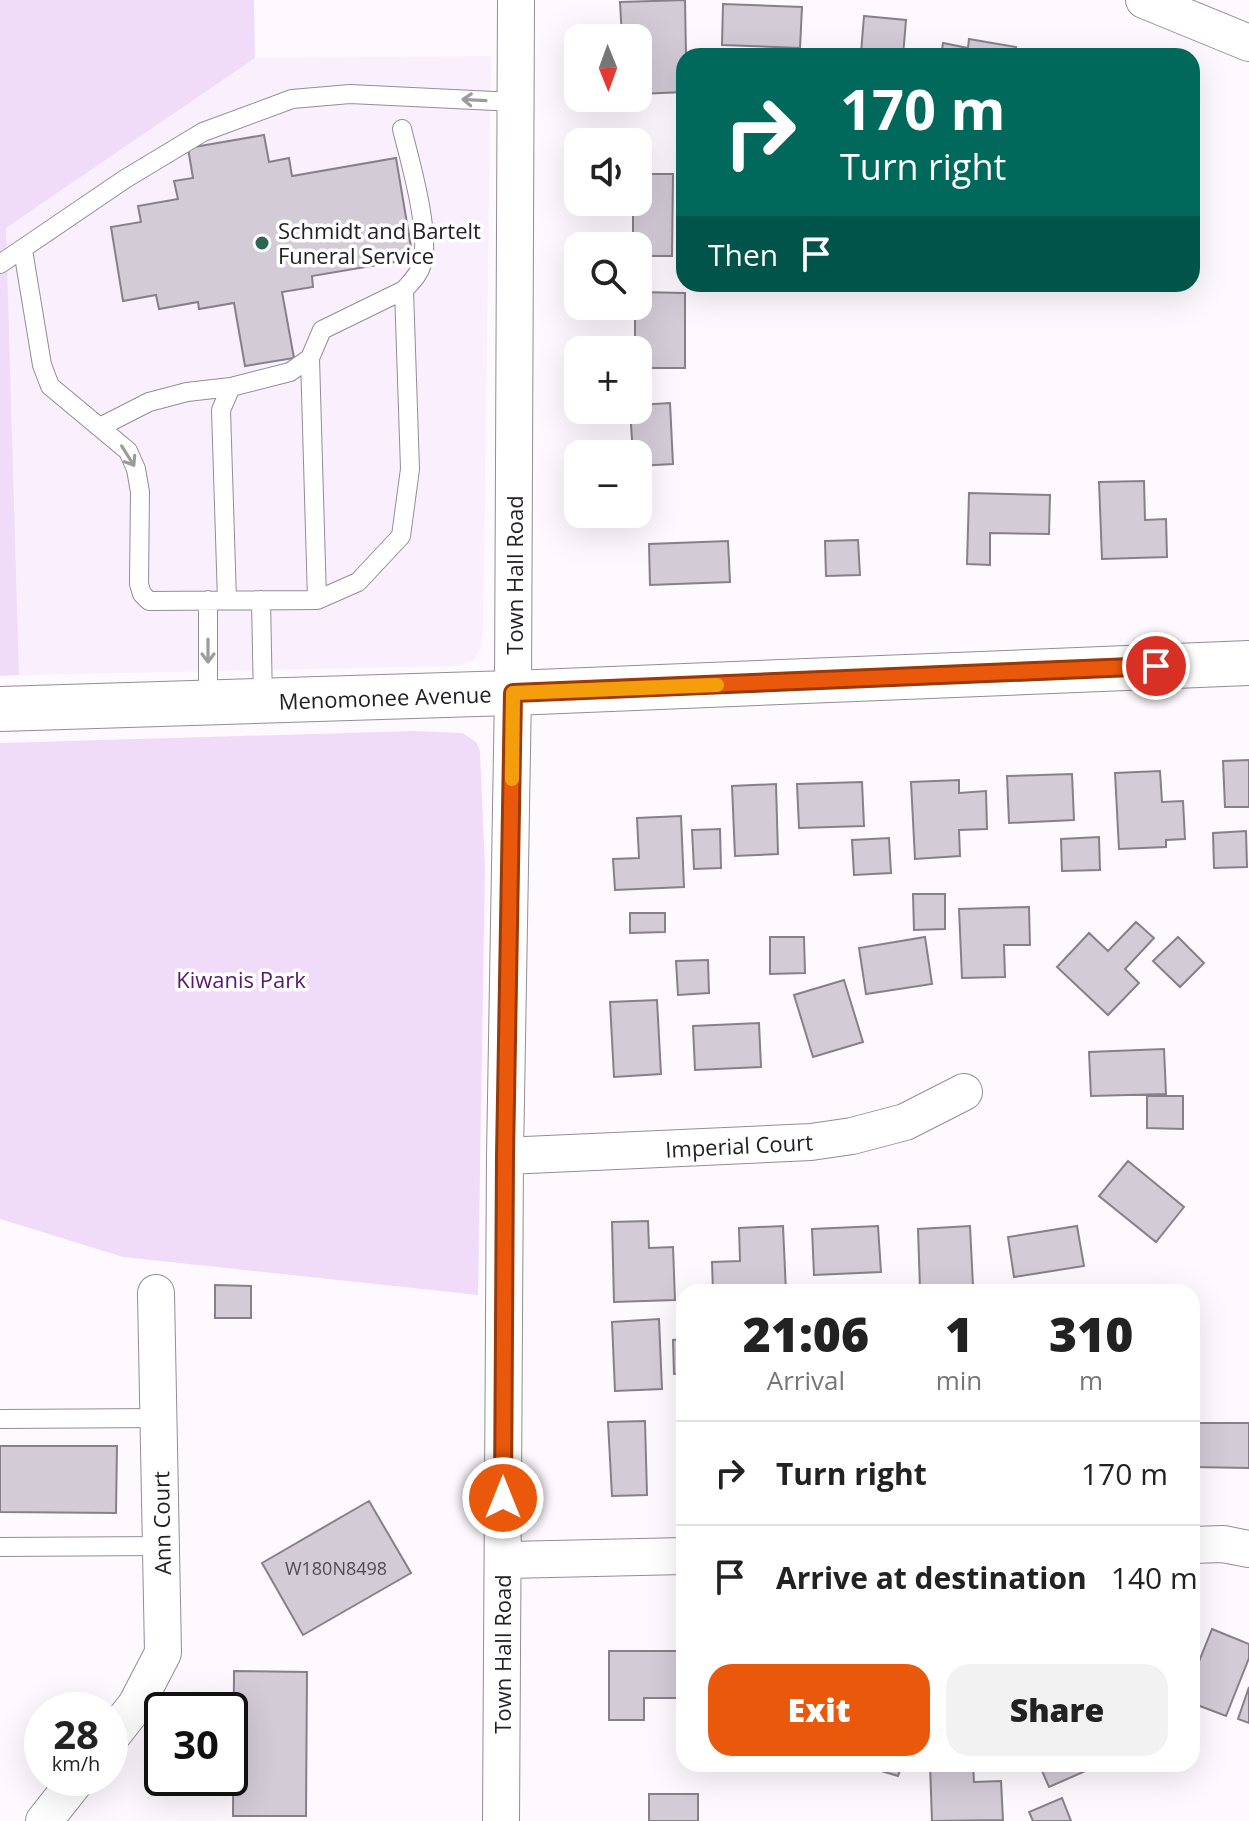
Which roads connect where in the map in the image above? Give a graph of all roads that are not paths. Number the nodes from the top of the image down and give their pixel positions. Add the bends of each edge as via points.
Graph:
1 (516, 0) edge
2 (1144, 0) edge
3 (1249, 43) edge
4 (516, 102) junction
5 (402, 129) dead end
6 (23, 250) junction
7 (0, 264) edge
8 (404, 290) junction
9 (310, 358) junction
10 (231, 387) junction
11 (100, 427) junction
12 (208, 600) junction
13 (227, 600) junction
14 (261, 600) junction
15 (317, 600) junction
16 (1249, 663) edge
17 (513, 693) junction
18 (263, 701) junction
19 (208, 702) junction
20 (0, 709) edge
21 (964, 1092) dead end
22 (505, 1156) junction
23 (156, 1293) dead end
24 (159, 1418) junction
25 (2, 1419) edge
26 (1200, 1545) edge
27 (161, 1546) junction
28 (0, 1547) edge
29 (1249, 1549) edge
30 (676, 1556) edge
31 (503, 1560) junction
32 (128, 1715) edge
33 (64, 1796) edge
34 (44, 1821) edge
35 (501, 1821) edge

1 - 4 street, Town Hall Road
2 - 3 street
4 -> 6 lane via 350,94 292,99 203,132
4 - 17 street, Town Hall Road
5 - 8 lane via 423,234 423,263
6 - 7 lane
6 - 11 lane via 50,386
8 - 9 lane via 322,330
8 - 15 lane via 410,469 401,536 358,582
9 - 10 lane via 290,372
9 - 15 lane
10 - 11 lane via 149,402
10 - 13 lane via 221,410
11 -> 12 lane via 128,451 136,469 142,594 149,601
12 - 13 lane
12 -> 19 lane
13 - 14 lane
14 - 15 lane
14 - 18 lane
16 - 17 street, Menomonee Avenue
17 - 18 street, Menomonee Avenue
17 - 22 street, Town Hall Road
18 - 19 street, Menomonee Avenue
19 - 20 street, Menomonee Avenue
21 - 22 street, Imperial Court via 905,1122 811,1142
22 - 31 street, Town Hall Road
23 - 24 street, Ann Court
24 - 25 lane
24 - 27 street, Ann Court
26 - 29 street
27 - 28 lane
27 - 32 street, Ann Court via 163,1653
30 - 31 street
31 - 35 street, Town Hall Road
33 - 34 street

